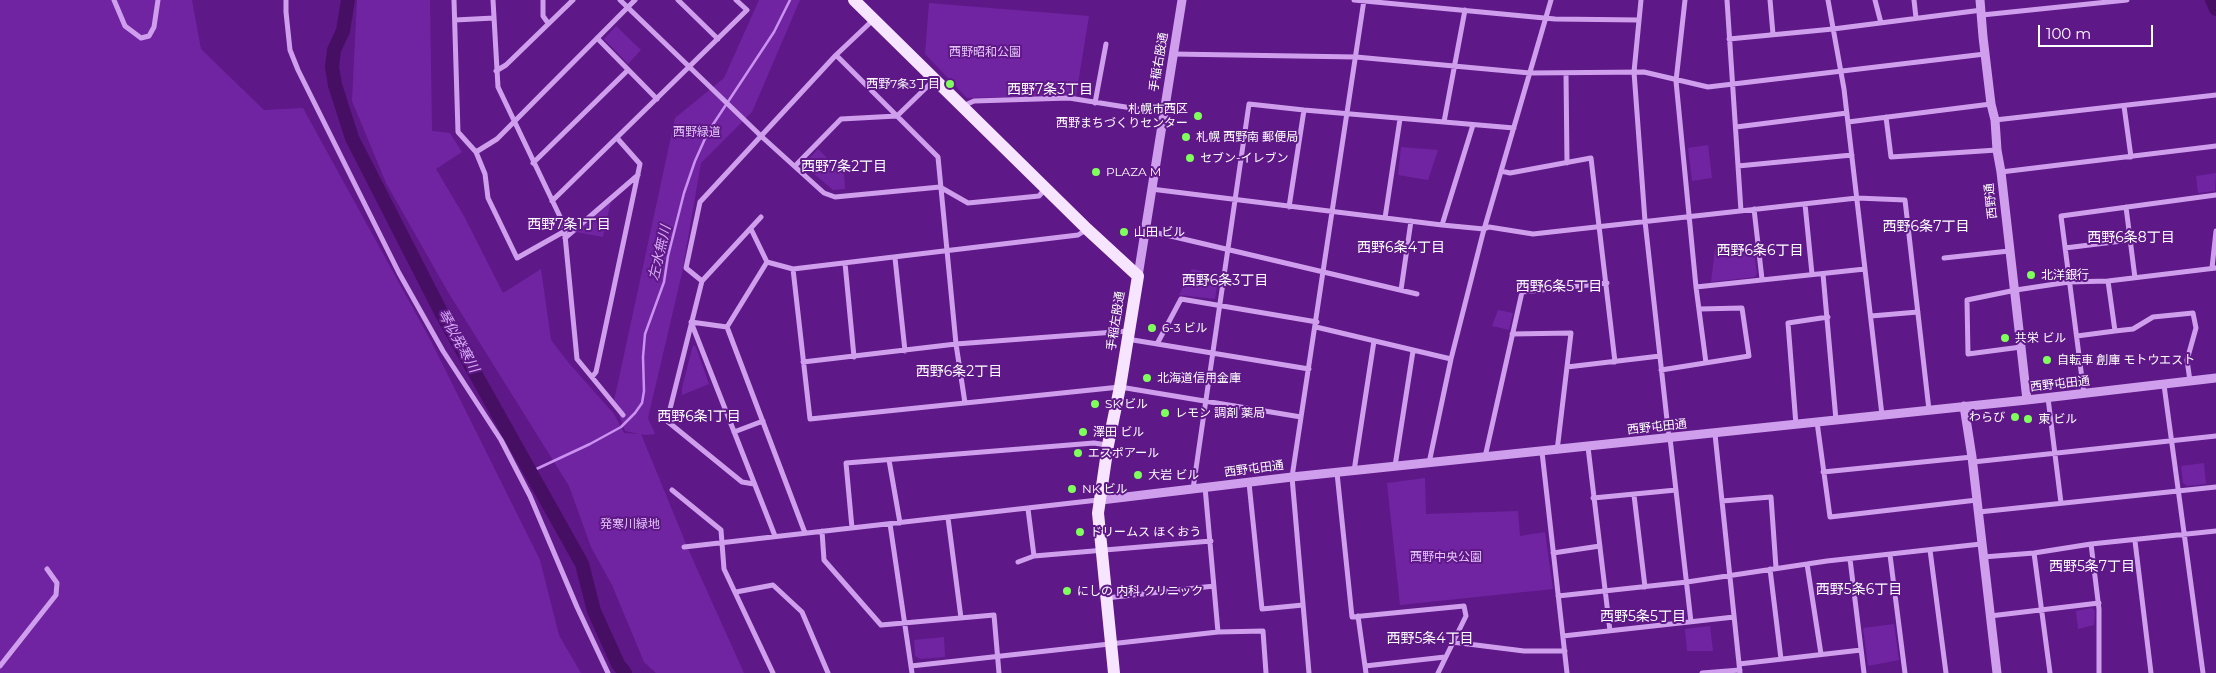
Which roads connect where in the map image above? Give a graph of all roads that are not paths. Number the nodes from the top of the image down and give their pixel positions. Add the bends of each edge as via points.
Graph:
1 (114, 0) edge
2 (158, 0) edge
3 (286, 0) edge
4 (454, 0) edge
5 (493, 0) edge
6 (543, 0) edge
7 (573, 0) edge
8 (620, 0) edge
9 (635, 0) edge
10 (678, 0) edge
11 (736, 0) edge
12 (1182, 0) edge
13 (1354, 0) edge
14 (1551, 0) edge
15 (1641, 0) edge
16 (1685, 0) edge
17 (1727, 0) edge
18 (1770, 0) edge
19 (1828, 0) edge
20 (1875, 0) edge
21 (1914, 0) edge
22 (1980, 0) edge
23 (2127, 0) edge
24 (1364, 1) edge
25 (859, 2) edge
26 (628, 7) junction
27 (1465, 10) junction
28 (1982, 13) junction
29 (1546, 17) junction
30 (494, 18) junction
31 (1916, 18) junction
32 (873, 19) junction
33 (455, 20) junction
34 (1639, 20) junction
35 (548, 23) junction
36 (1880, 23) junction
37 (1834, 29) junction
38 (1773, 34) junction
39 (596, 38) junction
40 (718, 39) junction
41 (1729, 39) junction
42 (1106, 44) dead end
43 (1173, 54) junction
44 (1985, 54) junction
45 (836, 55) junction
46 (1356, 57) junction
47 (1454, 66) junction
48 (690, 67) junction
49 (628, 70) junction
50 (496, 71) junction
51 (1841, 71) junction
52 (1634, 72) junction
53 (1530, 73) junction
54 (1566, 73) junction
55 (934, 80) junction
56 (1676, 81) junction
57 (1733, 84) junction
58 (2216, 95) edge
59 (657, 99) junction
60 (1095, 103) junction
61 (1991, 104) junction
62 (962, 106) junction
63 (2124, 106) junction
64 (1304, 110) junction
65 (1163, 113) junction
66 (1847, 113) junction
67 (1347, 115) junction
68 (897, 116) junction
69 (1886, 117) junction
70 (1400, 119) junction
71 (1995, 120) junction
72 (514, 121) junction
73 (1444, 122) junction
74 (1848, 122) junction
75 (1473, 125) junction
76 (1736, 127) junction
77 (1514, 128) junction
78 (761, 136) junction
79 (617, 138) junction
80 (2216, 146) edge
81 (1996, 150) junction
82 (476, 152) junction
83 (1852, 155) junction
84 (2131, 157) junction
85 (533, 163) junction
86 (1567, 163) junction
87 (795, 166) junction
88 (1738, 166) junction
89 (1501, 171) junction
90 (2001, 172) junction
91 (638, 175) junction
92 (940, 187) junction
93 (1046, 189) junction
94 (1151, 189) junction
95 (2216, 195) edge
96 (1857, 198) junction
97 (1235, 200) junction
98 (552, 201) junction
99 (1805, 204) junction
100 (1289, 207) junction
101 (2126, 207) junction
102 (1754, 210) junction
103 (1741, 211) junction
104 (1333, 212) junction
105 (1689, 216) junction
106 (761, 217) dead end
107 (1386, 218) junction
108 (1411, 221) junction
109 (1645, 221) junction
110 (1442, 225) junction
111 (1600, 226) junction
112 (751, 229) junction
113 (1086, 229) junction
114 (1484, 229) junction
115 (1145, 230) junction
116 (565, 231) junction
117 (2216, 231) edge
118 (565, 238) junction
119 (2130, 240) junction
120 (2066, 248) junction
121 (1227, 250) junction
122 (2009, 251) junction
123 (947, 252) junction
124 (895, 258) junction
125 (1944, 258) dead end
126 (768, 262) junction
127 (845, 263) junction
128 (2214, 268) edge
129 (793, 269) junction
130 (1865, 269) junction
131 (1324, 272) junction
132 (1812, 274) junction
133 (1823, 274) junction
134 (1138, 276) junction
135 (2135, 278) junction
136 (1762, 279) junction
137 (702, 281) junction
138 (2108, 281) junction
139 (2069, 282) junction
140 (1607, 284) junction
141 (1696, 287) junction
142 (1401, 290) junction
143 (2016, 290) junction
144 (1417, 294) dead end
145 (1219, 305) junction
146 (1699, 309) junction
147 (1918, 312) junction
148 (1872, 316) junction
149 (1828, 317) junction
150 (691, 322) junction
151 (1316, 324) junction
152 (727, 327) junction
153 (2115, 330) junction
154 (1512, 334) junction
155 (1127, 335) junction
156 (2077, 336) junction
157 (1374, 341) junction
158 (956, 344) junction
159 (1157, 344) junction
160 (2021, 347) junction
161 (1414, 351) junction
162 (905, 352) junction
163 (1212, 353) junction
164 (1660, 356) junction
165 (854, 357) junction
166 (1451, 359) junction
167 (803, 362) junction
168 (1615, 362) junction
169 (1706, 363) junction
170 (1567, 367) junction
171 (1308, 370) junction
172 (1661, 370) junction
173 (592, 378) junction
174 (2216, 378) edge
175 (2190, 381) junction
176 (2164, 384) junction
177 (1120, 387) junction
178 (2084, 394) junction
179 (2048, 398) junction
180 (2027, 400) junction
181 (1205, 401) junction
182 (965, 403) junction
183 (1964, 406) junction
184 (1929, 410) junction
185 (623, 414) dead end
186 (1882, 415) junction
187 (1301, 417) junction
188 (1836, 420) junction
189 (763, 421) junction
190 (1818, 422) junction
191 (1796, 425) junction
192 (734, 432) junction
193 (1715, 434) junction
194 (2216, 436) edge
195 (1669, 438) junction
196 (2172, 441) junction
197 (1108, 445) junction
198 (1588, 447) junction
199 (1557, 451) junction
200 (1542, 452) junction
201 (2054, 453) junction
202 (1485, 457) junction
203 (1973, 459) junction
204 (889, 460) junction
205 (1430, 463) junction
206 (1395, 466) junction
207 (1354, 471) junction
208 (1823, 472) junction
209 (1337, 473) junction
210 (1292, 477) junction
211 (1249, 482) junction
212 (754, 484) junction
213 (1206, 488) junction
214 (2216, 488) edge
215 (1193, 489) junction
216 (672, 490) dead end
217 (1676, 490) junction
218 (2179, 491) junction
219 (1634, 495) junction
220 (1593, 498) junction
221 (1101, 500) junction
222 (1977, 500) junction
223 (1722, 501) junction
224 (2061, 503) junction
225 (1028, 509) junction
226 (1979, 512) junction
227 (948, 518) junction
228 (900, 523) junction
229 (890, 524) junction
230 (852, 528) junction
231 (2216, 530) edge
232 (822, 531) junction
233 (806, 533) junction
234 (2184, 534) junction
235 (775, 536) junction
236 (1211, 541) junction
237 (2135, 541) junction
238 (722, 542) junction
239 (1981, 544) junction
240 (2091, 544) junction
241 (1600, 546) junction
242 (684, 547) dead end
243 (1930, 550) junction
244 (1103, 551) junction
245 (1553, 552) junction
246 (2034, 553) junction
247 (1890, 555) junction
248 (1034, 556) junction
249 (1983, 558) junction
250 (1850, 559) junction
251 (1018, 562) dead end
252 (1807, 564) junction
253 (47, 569) dead end
254 (1773, 569) junction
255 (1728, 576) junction
256 (1687, 582) junction
257 (1214, 586) junction
258 (1645, 586) junction
259 (1604, 591) junction
260 (736, 592) junction
261 (1558, 596) junction
262 (1106, 598) junction
263 (2099, 603) junction
264 (1303, 605) junction
265 (2042, 610) junction
266 (1358, 616) junction
267 (1990, 616) junction
268 (1734, 617) junction
269 (961, 618) junction
270 (1691, 622) junction
271 (906, 623) junction
272 (1610, 631) junction
273 (1218, 632) junction
274 (1563, 636) junction
275 (1452, 642) junction
276 (1111, 645) junction
277 (1861, 650) junction
278 (1565, 651) junction
279 (1821, 654) junction
280 (998, 657) junction
281 (1445, 657) junction
282 (1781, 659) junction
283 (1739, 664) junction
284 (0, 666) edge
285 (911, 666) junction
286 (1365, 666) junction
287 (1740, 672) edge
288 (608, 673) edge
289 (773, 673) edge
290 (828, 673) edge
291 (912, 673) edge
292 (999, 673) edge
293 (1114, 673) edge
294 (1266, 673) edge
295 (1309, 673) edge
296 (1366, 673) edge
297 (1438, 673) edge
298 (1567, 673) edge
299 (1702, 673) edge
300 (1864, 673) edge
301 (1905, 673) edge
302 (1946, 673) edge
303 (1997, 673) edge
304 (2050, 673) edge
305 (2099, 673) edge
306 (2151, 673) edge
307 (2203, 673) edge

1 - 2 street via 125,26 141,38 149,36 154,27
3 - 288 street via 290,50 298,70 399,273 442,351 501,440 530,496
4 - 33 street
5 - 30 street
6 - 35 street
7 - 35 street
8 - 26 street
9 - 26 street
10 - 40 street
11 - 40 street via 747,10
12 - 43 street, 手稲右股通
13 - 24 street
14 - 29 street
15 - 34 street
16 - 56 street
17 - 41 street
18 - 38 street
19 - 37 street
20 - 36 street
21 - 31 street
22 - 28 street, 西野通
23 - 28 street
24 - 27 street
24 - 46 street
25 - 32 main road
26 - 39 street
26 - 48 street
27 - 29 street
27 - 47 street
28 - 31 street
28 - 44 street, 西野通
29 - 34 street
29 - 53 street
30 - 33 street
30 - 50 street
31 - 36 street
32 - 45 street
32 - 55 main road
33 - 82 street via 458,132
34 - 52 street
35 - 50 street
36 - 37 street
37 - 38 street
37 - 51 street
38 - 41 street
39 - 49 street
39 - 72 street
40 - 48 street
41 - 57 street
42 - 60 street
43 - 46 street
43 - 65 street, 手稲右股通
44 - 51 street
44 - 61 street, 西野通
45 - 68 street
45 - 78 street
46 - 47 street
46 - 67 street
47 - 53 street
47 - 73 street
48 - 59 street
48 - 78 street
49 - 59 street
49 - 85 street
50 - 72 street via 498,86
51 - 57 street
51 - 66 street
52 - 54 street
52 - 56 street
52 - 109 street
53 - 54 street
53 - 77 street
54 - 86 street
55 - 62 main road
55 - 68 street
56 - 57 street via 1708,87
56 - 105 street
57 - 76 street
58 - 63 street
59 - 79 street
60 - 62 street via 1069,98 974,101
60 - 65 street
61 - 69 street
61 - 71 street, 西野通
62 - 93 main road
63 - 71 street
63 - 84 street
64 - 67 street
64 - 97 street via 1248,104
64 - 100 street
65 - 94 street, 手稲右股通
66 - 74 street
66 - 76 street
67 - 70 street
67 - 104 street
68 - 87 street via 841,119
68 - 92 street via 938,157
69 - 74 street
69 - 81 street via 1891,156
70 - 73 street
70 - 107 street
71 - 81 street, 西野通
72 - 82 street via 497,139
72 - 85 street
73 - 75 street
74 - 83 street
75 - 77 street
75 - 110 street
76 - 88 street
77 - 89 street
78 - 87 street
78 - 137 street via 700,202 686,268
79 - 91 street via 640,164
79 - 98 street
80 - 84 street
81 - 90 street, 西野通
82 - 116 street via 485,174 488,198 517,258
83 - 88 street
83 - 96 street
84 - 90 street
85 - 98 street
86 - 89 street via 1510,173
86 - 111 street via 1592,158
87 - 92 street via 824,193 835,197
88 - 103 street
89 - 114 street
90 - 122 street, 西野通
91 - 118 street
91 - 173 street via 596,372
92 - 93 street via 968,203 1039,196
92 - 123 street
93 - 113 main road
94 - 97 street
94 - 115 street, 手稲右股通
95 - 101 street
96 - 99 street
96 - 130 street
96 - 147 street via 1905,200
97 - 100 street
97 - 121 street
98 - 116 street
99 - 102 street
99 - 132 street
100 - 104 street
101 - 119 street
101 - 120 street via 2061,216
102 - 103 street
102 - 136 street
103 - 105 street
104 - 107 street
104 - 131 street
105 - 109 street
105 - 141 street
106 - 112 street
107 - 108 street
108 - 110 street
108 - 142 street
109 - 111 street
109 - 164 street
110 - 114 street
111 - 114 street via 1533,234 1489,226
111 - 140 street
112 - 126 street
112 - 137 street
113 - 123 street via 1078,236
113 - 134 main road
114 - 166 street
115 - 121 street
115 - 134 street, 手稲右股通
116 - 118 street
117 - 128 street
118 - 173 street via 577,359
119 - 120 street
119 - 135 street
120 - 139 street
121 - 131 street
121 - 145 street
122 - 125 street
122 - 143 street, 西野通
123 - 124 street
123 - 158 street
124 - 127 street
124 - 162 street
126 - 129 street
126 - 152 street
127 - 129 street
127 - 165 street
128 - 135 street
129 - 167 street
130 - 133 street
130 - 148 street
131 - 142 street
131 - 151 street
132 - 133 street
132 - 136 street
133 - 149 street
134 - 155 main road, 手稲左股通
135 - 138 street
136 - 141 street
137 - 150 street
138 - 139 street
138 - 153 street
139 - 143 street
139 - 156 street
140 - 154 street via 1522,292
140 - 168 street
141 - 146 street
142 - 144 street
143 - 160 street, 西野通
143 - 160 street via 1967,300 1968,354
145 - 151 street
145 - 159 street via 1181,299
145 - 163 street
146 - 169 street
146 - 169 street via 1742,308 1749,356
147 - 148 street
147 - 184 street
148 - 186 street
149 - 188 street
149 - 191 street via 1788,323
150 - 152 street
150 - 192 street
150 - 212 street via 666,421 742,482
151 - 157 street
151 - 171 street
152 - 189 street
153 - 156 street
153 - 175 street via 2133,329 2153,318 2193,313 2196,328 2187,360
154 - 170 street via 1571,333
154 - 202 street
155 - 158 street
155 - 159 street
155 - 177 main road, 手稲左股通
156 - 178 street
157 - 161 street
157 - 207 street
158 - 162 street
158 - 182 street
159 - 163 street
160 - 180 street, 西野通
161 - 166 street
161 - 206 street
162 - 165 street
163 - 171 street
163 - 181 street
164 - 168 street
164 - 172 street
165 - 167 street
166 - 205 street
167 - 182 street via 810,419
168 - 170 street
169 - 172 street
170 - 199 street
171 - 187 street
172 - 195 street
173 - 185 street
174 - 175 street, 西野屯田通
175 - 176 street, 西野屯田通
176 - 178 street, 西野屯田通
176 - 196 street
177 - 181 street
177 - 182 street
177 - 197 main road, 手稲左股通
178 - 179 street, 西野屯田通
179 - 180 street, 西野屯田通
179 - 201 street
180 - 183 street, 西野屯田通
181 - 187 street
181 - 215 street
183 - 184 street, 西野屯田通
183 - 203 street
184 - 186 street, 西野屯田通
186 - 188 street, 西野屯田通
187 - 210 street
188 - 190 street, 西野屯田通
189 - 192 street
189 - 233 street
190 - 191 street, 西野屯田通
190 - 208 street
191 - 193 street, 西野屯田通
192 - 212 street
193 - 195 street, 西野屯田通
193 - 223 street
194 - 196 street
195 - 198 street, 西野屯田通
195 - 217 street
196 - 201 street
196 - 218 street
197 - 204 street via 1094,443
197 - 221 main road, 手稲左股通
198 - 199 street, 西野屯田通
198 - 220 street
199 - 200 street, 西野屯田通
200 - 202 street, 西野屯田通
200 - 245 street
201 - 203 street
201 - 224 street
202 - 205 street, 西野屯田通
203 - 208 street
203 - 222 street
204 - 228 street
204 - 230 street via 846,463
205 - 206 street, 西野屯田通
206 - 207 street, 西野屯田通
207 - 209 street, 西野屯田通
208 - 222 street via 1830,517
209 - 210 street, 西野屯田通
209 - 266 street via 1352,617
210 - 211 street, 西野屯田通
210 - 264 street
211 - 213 street, 西野屯田通
211 - 264 street via 1262,609
212 - 235 street
213 - 215 street, 西野屯田通
213 - 236 street
214 - 218 street
215 - 221 street, 西野屯田通
216 - 238 street via 722,530
217 - 219 street
217 - 256 street
218 - 224 street
218 - 234 street
219 - 220 street
219 - 258 street
220 - 241 street
221 - 225 street
221 - 244 main road, 手稲左股通 via 1098,513
222 - 226 street
223 - 254 street via 1771,497
223 - 255 street
224 - 226 street
225 - 227 street
225 - 248 street
226 - 239 street
227 - 228 street
227 - 269 street
228 - 229 street
229 - 230 street
229 - 271 street
230 - 232 street
231 - 234 street
232 - 233 street
232 - 271 street via 824,560 882,625
233 - 235 street
234 - 237 street
234 - 307 street
235 - 238 street
236 - 244 street
236 - 257 street
237 - 240 street
237 - 306 street
238 - 242 street
238 - 260 street via 724,569
239 - 243 street
239 - 249 street
240 - 246 street
240 - 263 street
241 - 245 street
241 - 259 street
243 - 247 street
243 - 302 street
244 - 248 street
244 - 262 main road, 手稲左股通
245 - 261 street
246 - 249 street
246 - 265 street
247 - 250 street
247 - 301 street
248 - 251 street
249 - 267 street
250 - 252 street
250 - 277 street
252 - 254 street
252 - 279 street
253 - 284 street via 57,583 56,595
254 - 255 street
254 - 282 street
255 - 256 street
255 - 268 street
256 - 258 street
256 - 270 street
257 - 262 street
257 - 273 street
258 - 259 street
259 - 261 street
259 - 272 street
260 - 289 street
260 - 290 street via 773,585 802,612
261 - 274 street
262 - 276 main road, 手稲左股通
263 - 265 street
263 - 305 street
264 - 295 street
265 - 267 street
265 - 304 street
266 - 275 street via 1464,606 1466,616
266 - 286 street
267 - 303 street
268 - 270 street
268 - 283 street
269 - 271 street
269 - 280 street via 994,614
270 - 272 street
271 - 285 street
272 - 274 street
273 - 276 street
273 - 294 street via 1263,631
274 - 278 street
275 - 278 street via 1524,651
275 - 281 street
276 - 280 street
276 - 293 main road, 手稲左股通
277 - 279 street
277 - 300 street
278 - 298 street
279 - 282 street
280 - 285 street
280 - 292 street
281 - 286 street
281 - 297 street
282 - 283 street
283 - 287 street
285 - 291 street
286 - 296 street
287 - 299 street

